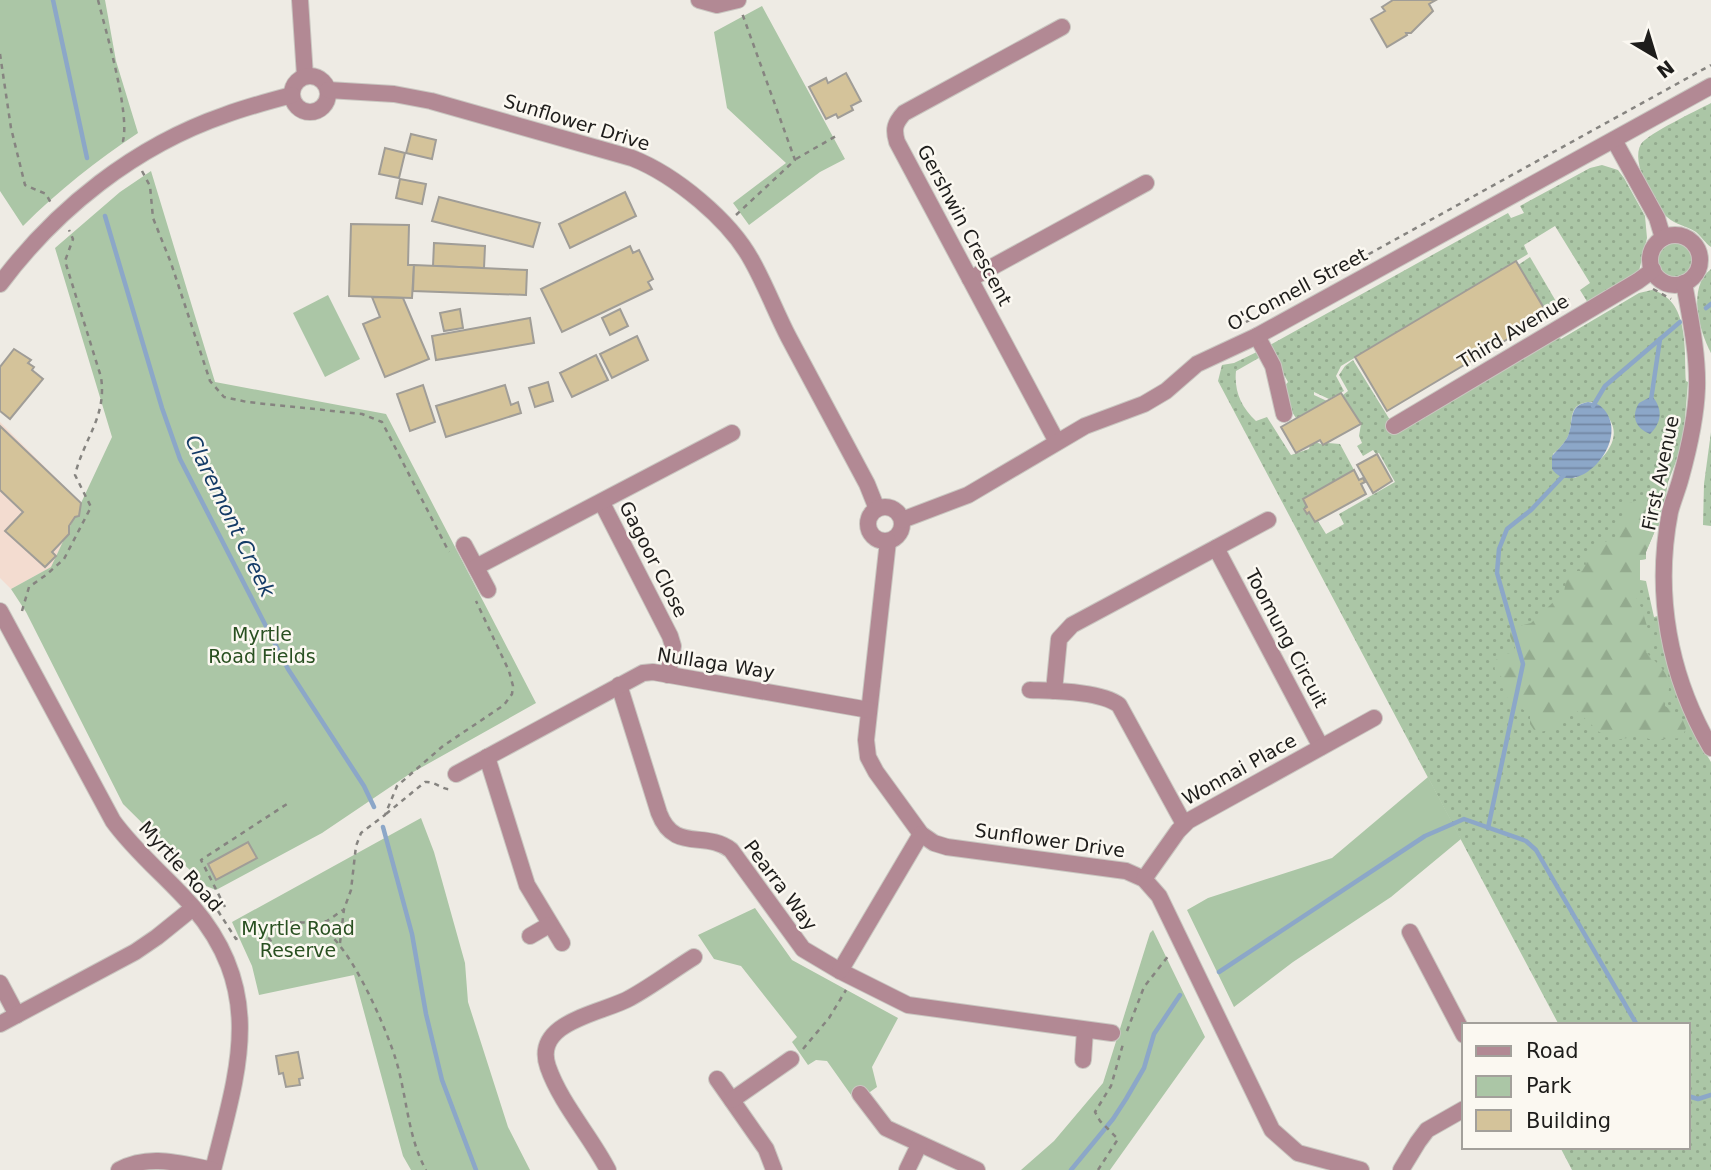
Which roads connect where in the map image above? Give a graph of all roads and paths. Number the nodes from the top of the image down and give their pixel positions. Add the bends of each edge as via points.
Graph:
1 (98, 0) edge
2 (300, 0) edge
3 (699, 0) edge
4 (738, 0) edge
5 (1062, 27) dead end
6 (0, 54) edge
7 (1711, 65) edge
8 (305, 76) junction
9 (1711, 86) edge
10 (328, 90) junction
11 (292, 94) junction
12 (836, 136) dead end
13 (1614, 140) junction
14 (135, 159) junction
15 (795, 160) junction
16 (1146, 183) dead end
17 (736, 215) dead end
18 (58, 216) junction
19 (1663, 238) junction
20 (1706, 259) edge
21 (1653, 270) junction
22 (970, 279) junction
23 (1684, 283) junction
24 (0, 284) edge
25 (1649, 289) dead end
26 (1569, 299) dead end
27 (1676, 305) dead end
28 (1550, 318) dead end
29 (1246, 322) dead end
30 (1257, 336) junction
31 (1703, 362) edge
32 (1284, 414) dead end
33 (1394, 426) dead end
34 (732, 433) dead end
35 (1057, 442) junction
36 (602, 503) junction
37 (877, 509) junction
38 (902, 520) junction
39 (1268, 520) dead end
40 (888, 541) junction
41 (464, 545) dead end
42 (1216, 548) junction
43 (453, 559) dead end
44 (476, 567) junction
45 (480, 592) joint
46 (0, 611) edge
47 (22, 611) dead end
48 (668, 675) junction
49 (619, 685) junction
50 (1030, 690) dead end
51 (1054, 691) junction
52 (869, 709) junction
53 (1374, 718) dead end
54 (1321, 747) junction
55 (1711, 748) edge
56 (487, 757) junction
57 (455, 781) joint
58 (290, 802) dead end
59 (385, 815) junction
60 (1184, 824) junction
61 (921, 834) junction
62 (1144, 879) junction
63 (225, 907) dead end
64 (194, 908) junction
65 (344, 909) junction
66 (218, 911) dead end
67 (315, 924) junction
68 (549, 925) junction
69 (262, 928) junction
70 (1410, 932) dead end
71 (530, 936) dead end
72 (340, 943) junction
73 (562, 943) dead end
74 (276, 950) dead end
75 (1169, 955) dead end
76 (694, 957) dead end
77 (847, 974) junction
78 (0, 983) edge
79 (17, 1015) junction
80 (0, 1024) edge
81 (1085, 1030) junction
82 (1462, 1031) edge
83 (1112, 1034) dead end
84 (791, 1059) joint
85 (1083, 1060) dead end
86 (717, 1079) dead end
87 (860, 1094) dead end
88 (732, 1100) junction
89 (1462, 1110) edge
90 (919, 1145) junction
91 (119, 1170) edge
92 (213, 1170) edge
93 (426, 1170) edge
94 (608, 1170) edge
95 (774, 1170) edge
96 (907, 1170) edge
97 (977, 1170) edge
98 (1098, 1170) edge
99 (1362, 1170) edge
100 (1401, 1170) edge

1 - 14 path via 126,129 123,141
2 - 8 street
3 - 4 street via 717,5
4 - 15 path
5 - 22 street, Gershwin Crescent via 904,113 895,125 897,142
6 - 18 path via 25,185 46,194
7 - 29 path
8 - 10 street via 320,79
8 - 11 street
9 - 13 street, O'Connell Street
10 - 11 street via 323,107 309,112 298,107
10 - 37 street, Sunflower Drive via 431,101 632,158 676,181 726,226 752,260
11 - 14 street via 203,124
12 - 15 path
13 - 19 street via 1657,218
13 - 30 street, O'Connell Street
14 - 18 street
14 - 43 path via 150,186 153,218 216,390 224,397 247,402 362,414 382,422
15 - 17 path
16 - 22 street
18 - 24 street
18 - 47 path via 73,235 65,261 104,396 75,475 91,507 64,559 29,587
19 - 20 street via 1688,238
19 - 21 street via 1652,252
20 - 23 street
21 - 23 street via 1663,281
21 - 33 street, Third Avenue
22 - 35 street, Gershwin Crescent
23 - 31 street, First Avenue
25 - 27 path
26 - 28 path via 1546,312
30 - 32 street via 1273,366
30 - 35 street, O'Connell Street via 1197,364 1144,404
31 - 55 street, First Avenue via 1693,427 1670,511 1664,586 1676,671
34 - 36 street, Gagoor Close
35 - 38 street, O'Connell Street via 968,495
36 - 44 street, Gagoor Close
36 - 48 street, Gagoor Close via 670,636 673,646
37 - 38 street via 892,508
37 - 40 street via 868,528 874,537
38 - 40 street via 898,536
39 - 42 street
40 - 52 street
41 - 44 street
42 - 51 street via 1064,632 1057,649
42 - 54 street, Toomung Circuit
44 - 45 street
45 - 59 path via 509,671 512,694 504,705 443,746 397,786
46 - 64 street, Myrtle Road via 113,821
48 - 49 street, Nullaga Way via 643,673
48 - 52 street, Nullaga Way
49 - 56 street, Nullaga Way
49 - 77 street, Pearra Way via 667,830 731,850 803,949
50 - 51 street
51 - 60 street via 1105,698 1119,705
52 - 61 street via 868,757
53 - 54 street, Wonnai Place
54 - 60 street, Wonnai Place
56 - 57 street, Nullaga Way
56 - 68 street via 527,885
57 - 59 path via 446,790 425,782
58 - 63 path via 201,860
59 - 65 path via 361,833
60 - 62 street, Wonnai Place
61 - 62 street, Sunflower Drive via 947,847 1126,871
61 - 77 street
62 - 99 street, Sunflower Drive via 1159,896 1272,1130 1298,1153
64 - 79 street via 135,951
64 - 92 street, Myrtle Road via 227,962 240,1014 239,1063
65 - 67 path
65 - 72 path
66 - 69 path via 236,939
67 - 69 path
67 - 72 path
68 - 71 street
68 - 73 street
69 - 74 path
70 - 82 street
72 - 93 path via 361,978 395,1058 415,1144
75 - 98 path via 1144,987 1111,1086 1096,1112 1118,1139
76 - 94 street via 627,1000 562,1027 550,1042 546,1056 552,1076
77 - 81 street, Pearra Way via 908,1005
77 - 84 path via 829,1018
78 - 79 street
79 - 80 street
81 - 83 street, Pearra Way
81 - 85 street
84 - 88 street
86 - 88 street
87 - 90 street via 886,1128
88 - 95 street via 766,1149
89 - 100 street via 1427,1130
90 - 96 street
90 - 97 street
91 - 92 street via 156,1160

